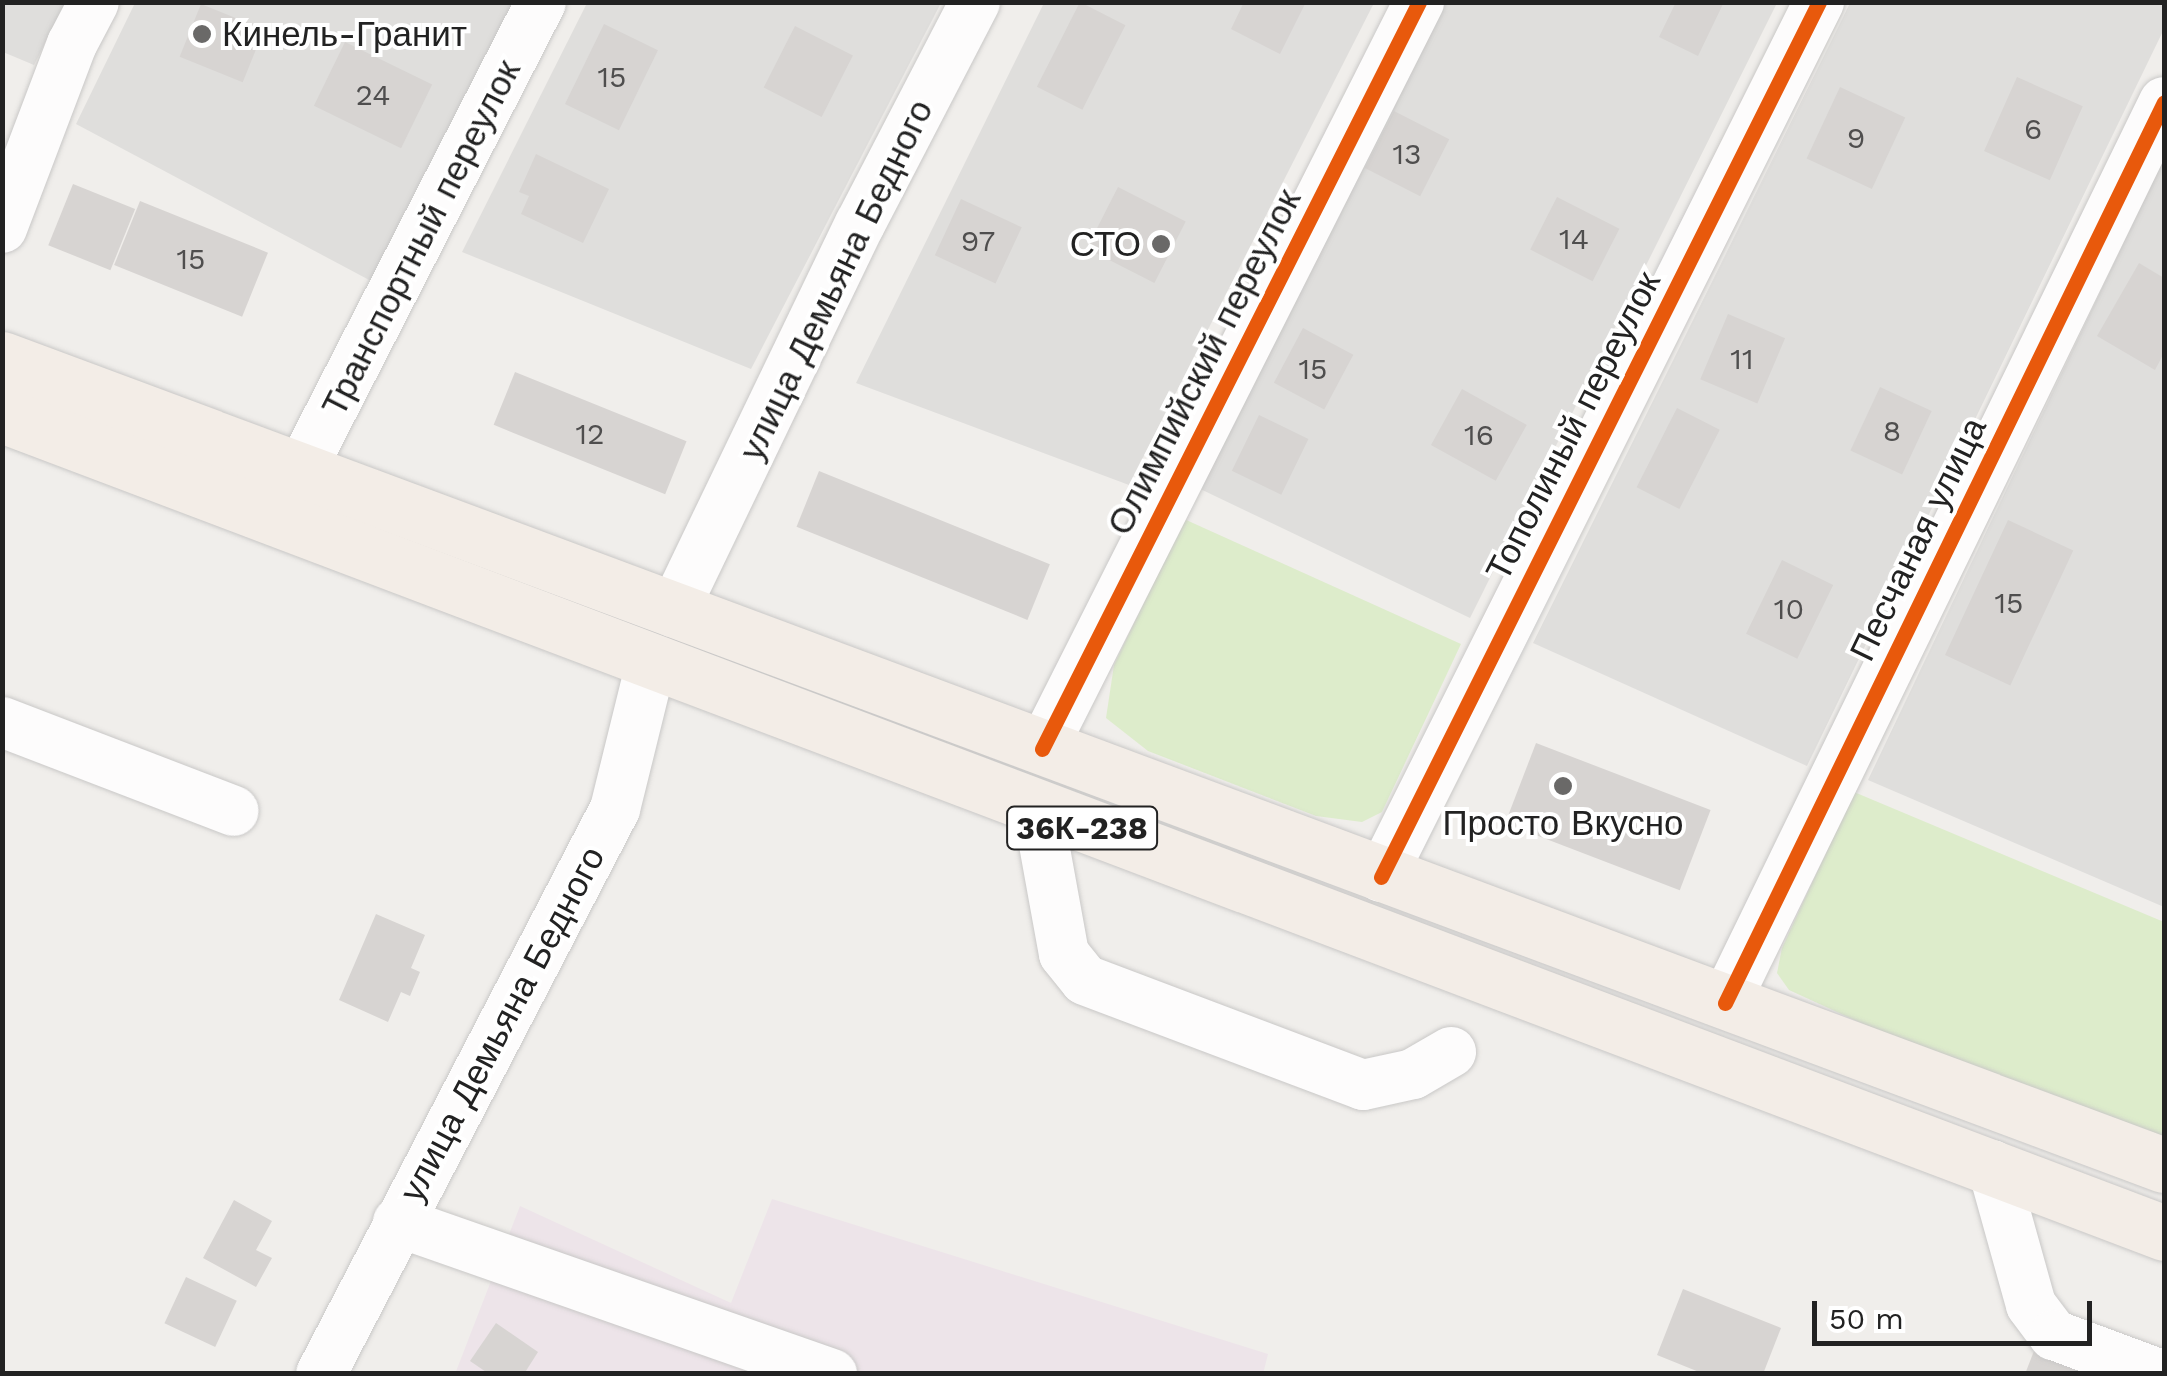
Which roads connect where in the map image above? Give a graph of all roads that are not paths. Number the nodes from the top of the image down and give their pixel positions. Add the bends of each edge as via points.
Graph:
1 (94, 2) edge
2 (541, 2) edge
3 (976, 2) edge
4 (1419, 2) edge
5 (1819, 2) edge
6 (2164, 102) edge
7 (2, 228) edge
8 (2, 359) edge
9 (2, 415) edge
10 (300, 472) junction
11 (674, 612) junction
12 (652, 664) junction
13 (2, 722) edge
14 (1042, 750) junction
15 (234, 811) dead end
16 (1038, 811) junction
17 (1381, 876) junction
18 (1725, 1003) junction
19 (1451, 1052) dead end
20 (2164, 1165) edge
21 (1992, 1166) junction
22 (398, 1222) junction
23 (2164, 1233) edge
24 (321, 1374) edge
25 (832, 1374) edge
26 (2159, 1374) edge

1 - 7 street
2 - 10 street, Транспортный переулок
3 - 11 street, улица Демьяна Бедного via 860,224
4 - 14 street, Олимпийский переулок
5 - 17 street, Тополиный переулок
6 - 18 street, Песчаная улица
8 - 10 main road
9 - 12 main road, 36К-238
10 - 11 main road
11 - 14 main road
12 - 16 main road, 36К-238
12 - 22 street, улица Демьяна Бедного via 614,809
13 - 15 street
14 - 17 main road
16 - 19 street via 1064,954 1085,980 1363,1085 1412,1074
16 - 21 main road, 36К-238
17 - 18 main road
18 - 20 main road
21 - 23 main road, 36К-238
21 - 26 street via 2031,1305 2054,1335
22 - 24 street, улица Демьяна Бедного
22 - 25 street

